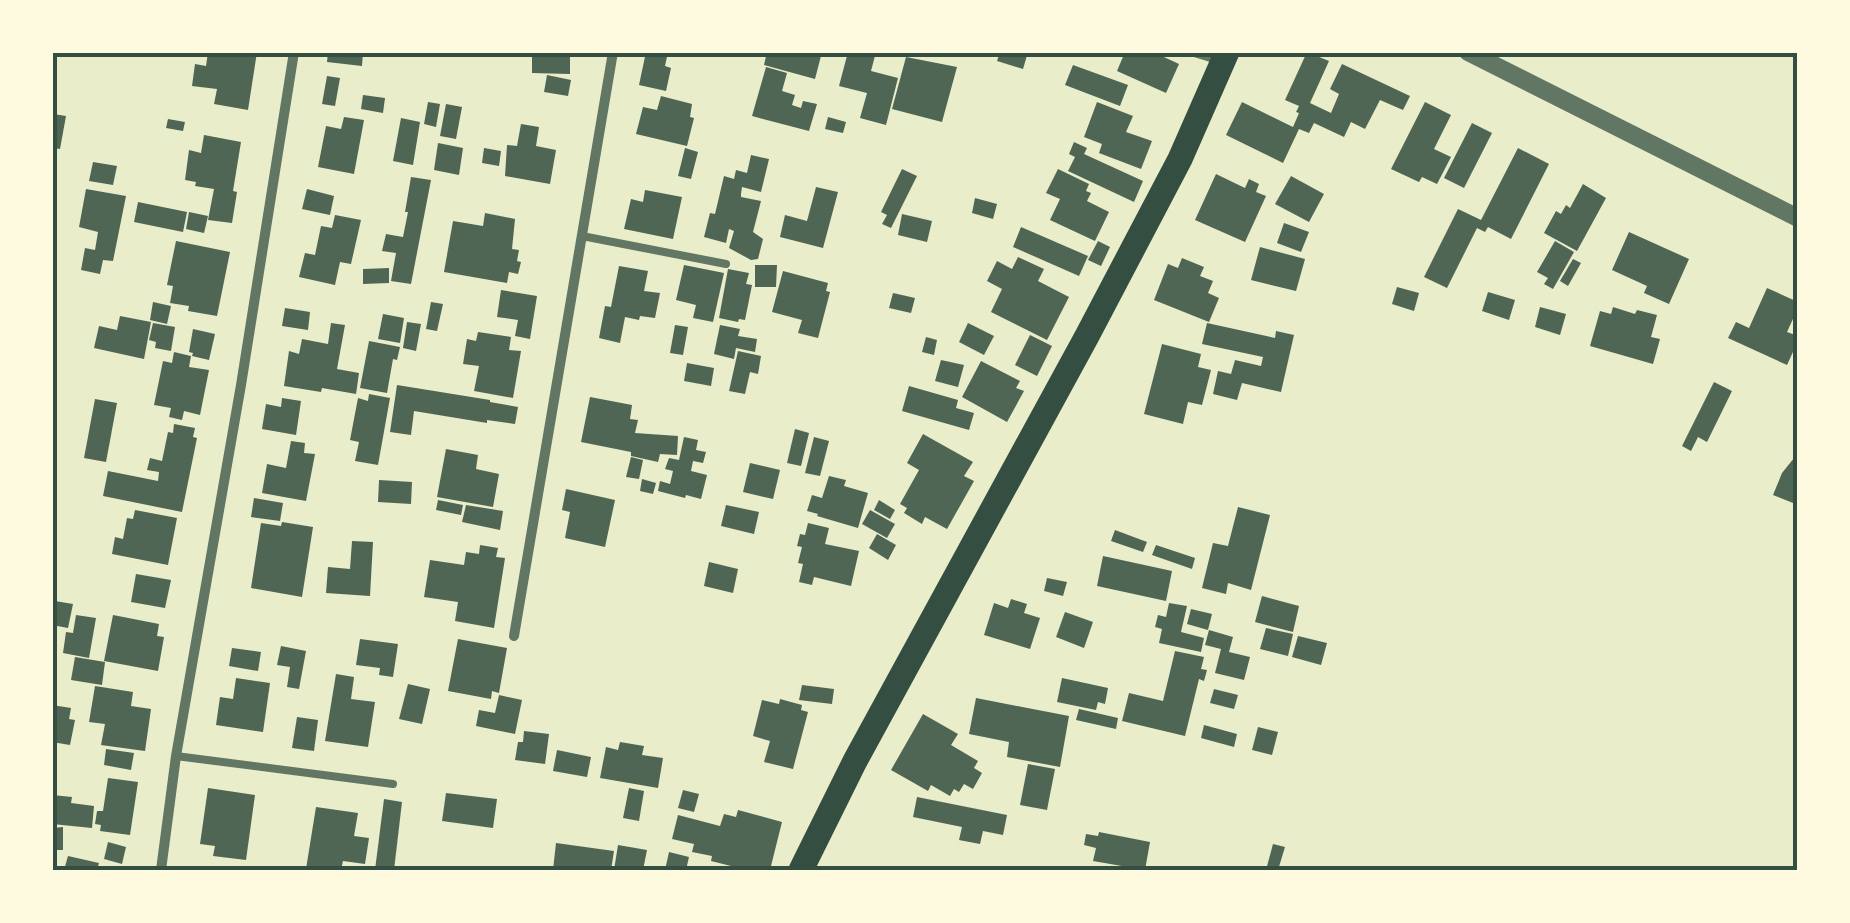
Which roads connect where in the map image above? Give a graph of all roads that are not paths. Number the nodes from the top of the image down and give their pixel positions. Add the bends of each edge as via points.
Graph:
1 (294, 52) edge
2 (613, 52) edge
3 (1191, 52) edge
4 (1468, 52) edge
5 (1225, 57) edge
6 (1798, 218) edge
7 (582, 236) junction
8 (726, 264) dead end
9 (514, 636) dead end
10 (176, 756) junction
11 (393, 784) dead end
12 (161, 870) edge
13 (801, 870) edge

1 - 10 street
2 - 7 street
3 - 5 lane
4 - 6 street
5 - 13 main road via 1170,177
7 - 8 lane
7 - 9 street
10 - 11 lane
10 - 12 street

